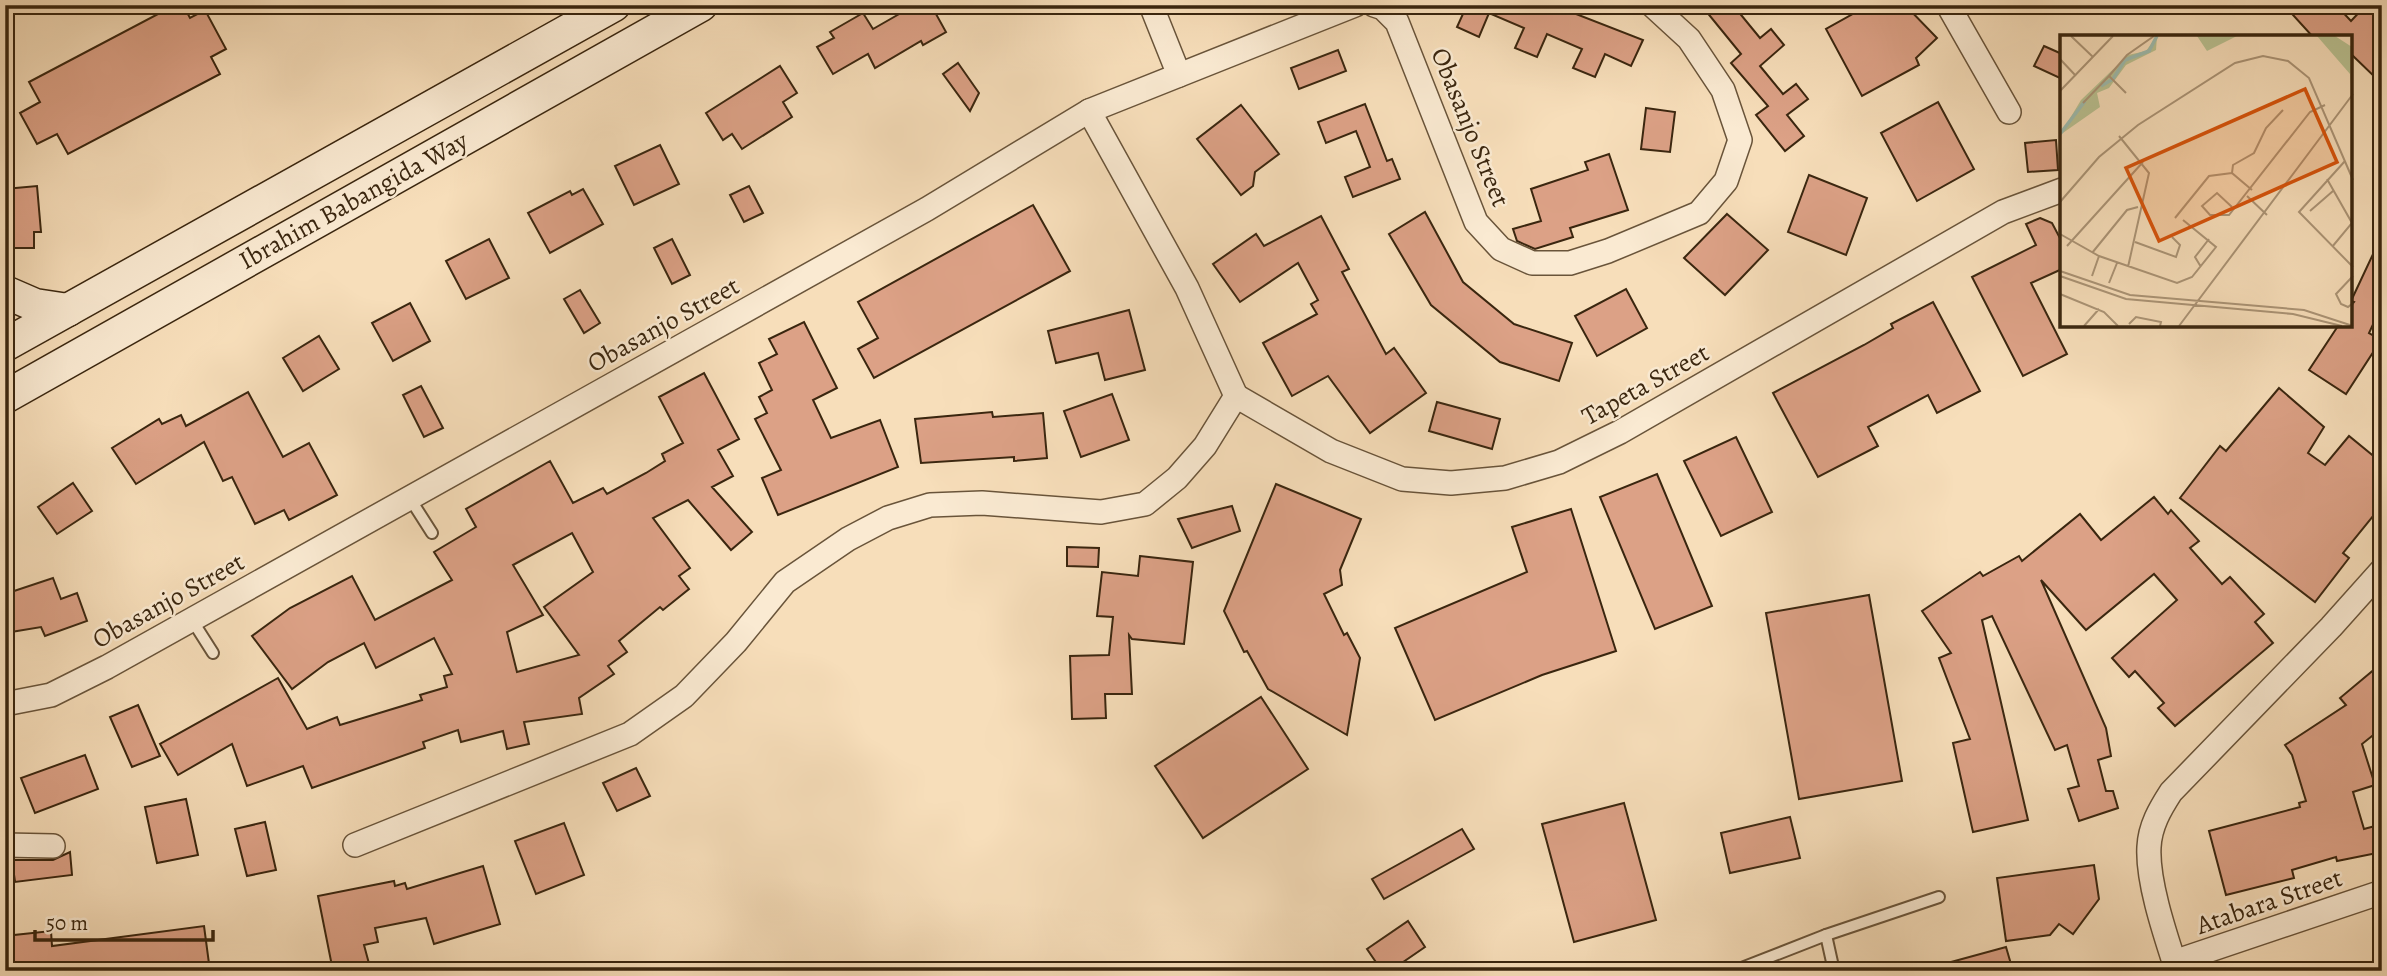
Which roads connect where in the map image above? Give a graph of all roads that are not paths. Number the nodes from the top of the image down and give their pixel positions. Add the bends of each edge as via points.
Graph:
1 (614, 5) edge
2 (701, 5) edge
3 (1151, 5) edge
4 (1355, 5) edge
5 (1374, 5) edge
6 (1652, 5) edge
7 (1948, 5) edge
8 (1402, 14) edge
9 (1179, 75) junction
10 (1089, 111) junction
11 (2009, 113) dead end
12 (2060, 191) edge
13 (5, 292) edge
14 (68, 310) junction
15 (5, 345) edge
16 (1236, 396) junction
17 (5, 397) edge
18 (409, 497) junction
19 (432, 533) dead end
20 (2382, 570) edge
21 (192, 619) junction
22 (213, 653) dead end
23 (5, 704) edge
24 (5, 845) edge
25 (355, 845) dead end
26 (53, 846) dead end
27 (2382, 892) edge
28 (1939, 897) dead end
29 (1826, 935) junction
30 (2176, 967) edge
31 (1734, 971) edge
32 (1834, 971) edge

1 - 14 main road, Ibrahim Babangida Way
2 - 17 main road, Ibrahim Babangida Way
3 - 9 street
4 - 9 street, Obasanjo Street
5 - 8 street, Obasanjo Street
6 - 8 street, Obasanjo Street via 1689,39 1723,90 1740,140 1726,181 1699,213 1570,263 1532,264 1501,249 1476,222
7 - 11 street
9 - 10 street, Obasanjo Street
10 - 16 street via 1186,288
10 - 18 street, Obasanjo Street via 927,209
12 - 16 street, Tapeta Street via 2003,212 1620,432 1559,462 1505,478 1451,483 1402,479 1331,452
13 - 14 main road via 34,305
14 - 15 main road, Ibrahim Babangida Way
16 - 25 street via 1205,446 1177,478 1145,504 1101,512 982,503 930,505 888,518 785,582 684,696 629,734
18 - 19 lane
18 - 21 street, Obasanjo Street
20 - 30 street via 2171,792 2155,816 2149,848 2158,906
21 - 22 lane
21 - 23 street, Obasanjo Street via 51,695
24 - 26 street
27 - 30 street, Atabara Street
28 - 29 lane
29 - 31 lane
29 - 32 lane

